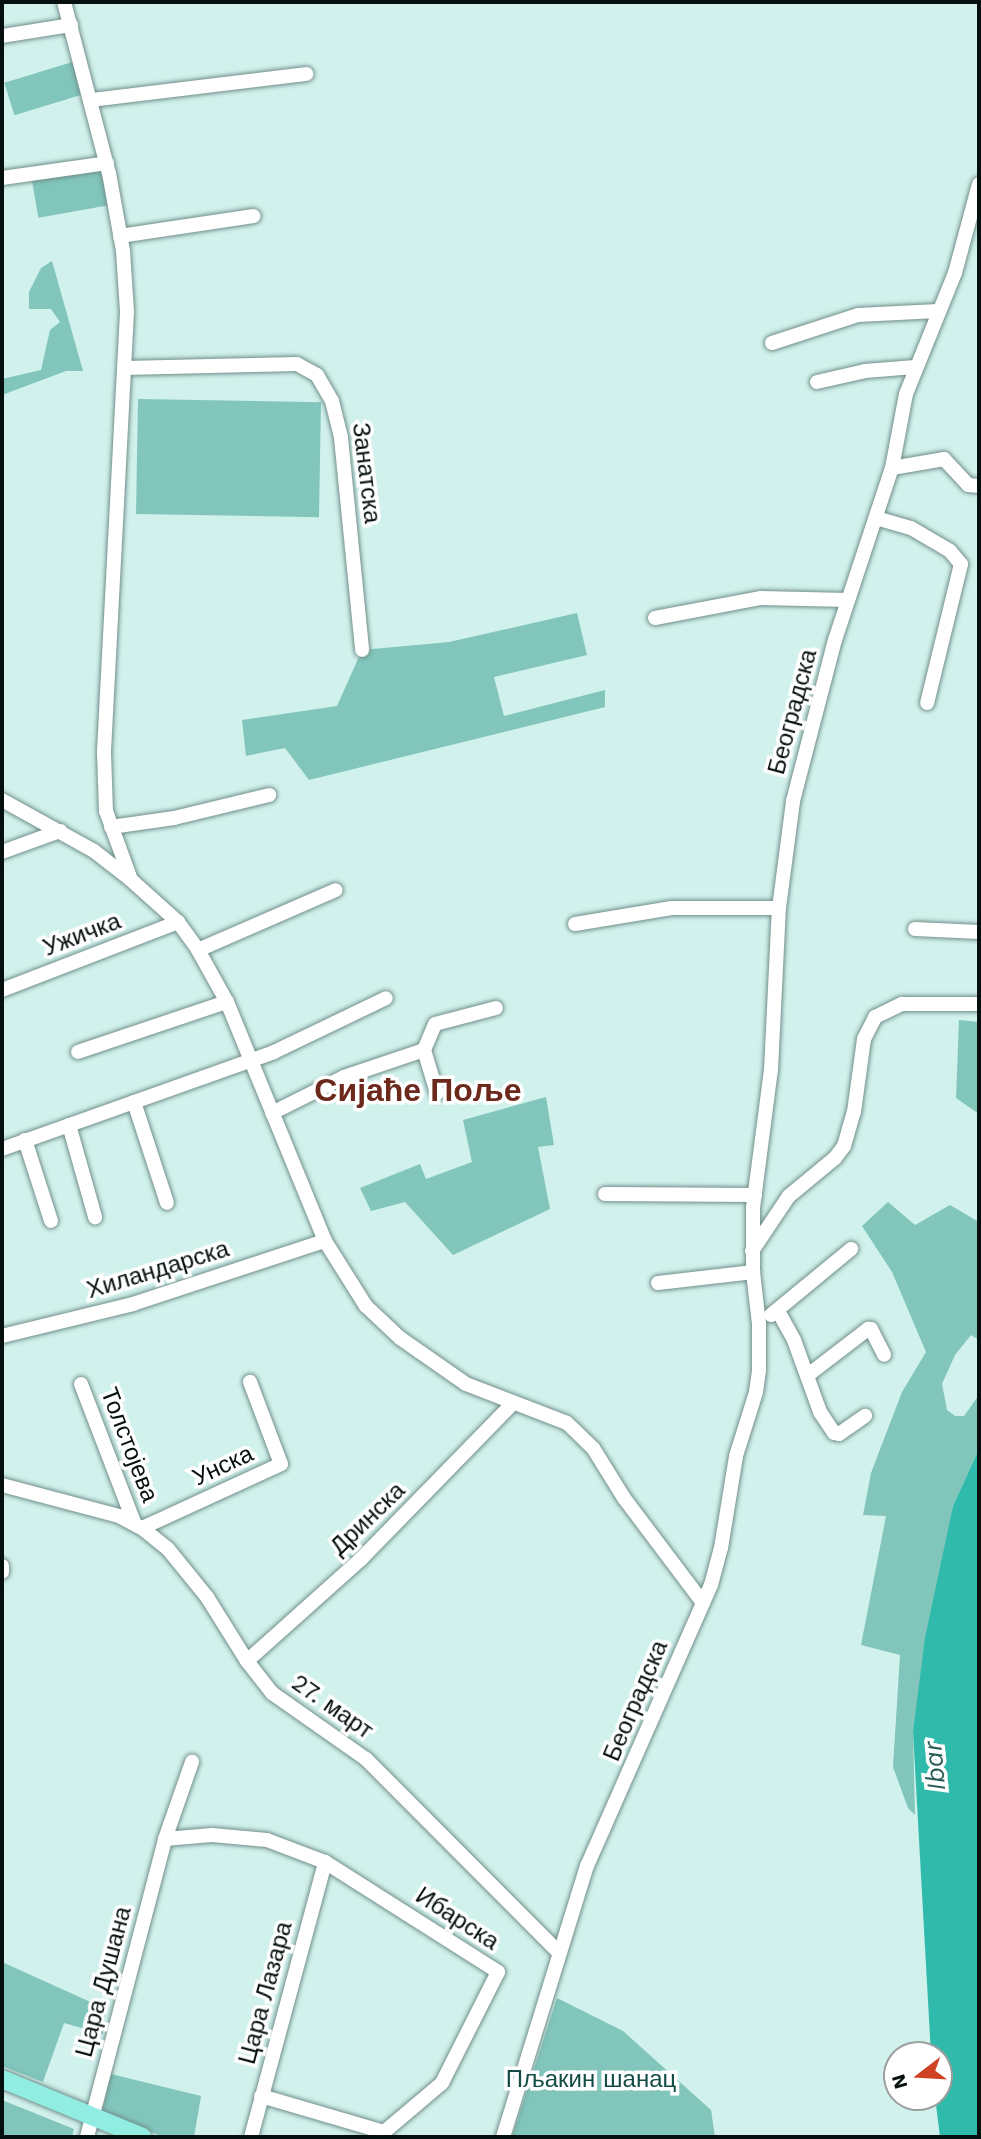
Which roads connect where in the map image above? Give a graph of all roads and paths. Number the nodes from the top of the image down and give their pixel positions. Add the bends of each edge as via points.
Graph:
1 (64, 2) edge
2 (71, 25) junction
3 (2, 36) edge
4 (306, 74) dead end
5 (91, 100) junction
6 (107, 163) junction
7 (2, 178) edge
8 (979, 184) edge
9 (254, 216) dead end
10 (120, 236) junction
11 (938, 311) junction
12 (772, 343) dead end
13 (915, 367) junction
14 (124, 368) junction
15 (817, 382) dead end
16 (892, 468) junction
17 (979, 486) edge
18 (876, 518) junction
19 (848, 600) junction
20 (655, 618) dead end
21 (362, 650) dead end
22 (927, 703) dead end
23 (269, 795) dead end
24 (2, 800) edge
25 (111, 827) junction
26 (60, 831) junction
27 (117, 844) junction
28 (2, 852) edge
29 (104, 859) junction
30 (130, 879) junction
31 (336, 890) dead end
32 (779, 908) junction
33 (178, 922) junction
34 (575, 924) dead end
35 (915, 929) dead end
36 (979, 932) edge
37 (198, 950) junction
38 (2, 990) edge
39 (386, 998) dead end
40 (227, 1002) junction
41 (979, 1004) edge
42 (496, 1008) dead end
43 (424, 1050) junction
44 (78, 1052) dead end
45 (250, 1061) junction
46 (437, 1093) dead end
47 (134, 1102) junction
48 (272, 1113) junction
49 (69, 1125) junction
50 (25, 1140) junction
51 (2, 1149) edge
52 (605, 1194) dead end
53 (755, 1195) junction
54 (167, 1203) dead end
55 (95, 1217) dead end
56 (51, 1221) dead end
57 (325, 1241) junction
58 (850, 1249) dead end
59 (752, 1251) junction
60 (753, 1272) junction
61 (658, 1283) dead end
62 (778, 1311) junction
63 (759, 1324) junction
64 (2, 1336) edge
65 (884, 1354) dead end
66 (808, 1375) junction
67 (250, 1382) dead end
68 (81, 1384) dead end
69 (513, 1403) junction
70 (865, 1416) dead end
71 (2, 1485) edge
72 (138, 1525) junction
73 (2, 1566) edge
74 (2, 1572) edge
75 (703, 1603) junction
76 (247, 1661) junction
77 (192, 1762) dead end
78 (165, 1839) junction
79 (325, 1862) junction
80 (559, 1953) junction
81 (2, 2079) edge
82 (2, 2091) edge
83 (261, 2096) junction
84 (90, 2127) edge
85 (113, 2137) edge
86 (143, 2137) edge
87 (251, 2137) edge
88 (503, 2137) edge

1 - 2 street
2 - 3 street
2 - 5 street
4 - 5 street
5 - 6 street
6 - 7 street
6 - 10 street
8 - 11 street, Београдска via 954,273
9 - 10 street
10 - 14 street via 127,312
11 - 12 street via 858,316
11 - 13 street, Београдска
13 - 15 street via 865,371
13 - 16 street, Београдска
14 - 21 street, Занатска via 297,364 317,375 332,401 341,438
14 - 25 street via 105,718 105,795
16 - 17 street via 944,458 968,485
16 - 18 street, Београдска
18 - 19 street, Београдска
18 - 22 street via 911,528 956,556 961,564
19 - 20 street via 761,598
19 - 32 street, Београдска via 793,801
23 - 25 street via 174,818
24 - 26 street
25 - 27 street
26 - 28 street
26 - 29 street
27 - 29 street via 114,854
27 - 30 street
29 - 30 street
30 - 33 street
31 - 37 street
32 - 34 street via 672,908
32 - 53 street, Београдска via 771,1069
33 - 37 street
33 - 38 street, Ужичка
35 - 36 street
37 - 40 street
39 - 45 street
40 - 44 street
40 - 45 street
41 - 59 street via 902,1004 875,1017 864,1039 854,1112 844,1146 789,1196
42 - 43 street via 435,1024
43 - 46 street
43 - 48 street via 344,1077
45 - 47 street
45 - 48 street
47 - 49 street
47 - 54 street
48 - 57 street
49 - 50 street
49 - 55 street
50 - 51 street
50 - 56 street
52 - 53 street
53 - 59 street, Београдска
57 - 64 street, Хиландарска via 133,1304
57 - 69 street via 366,1306 400,1338 466,1384
58 - 62 street
59 - 60 street, Београдска
60 - 61 street
60 - 63 street, Београдска
62 - 63 street
62 - 66 street
63 - 75 street, Београдска via 756,1392 736,1456 721,1548
65 - 66 street via 868,1329
66 - 70 street via 820,1412 834,1433
67 - 72 street, Унска via 281,1464
68 - 72 street, Толстојева
69 - 75 street via 567,1423 593,1448 624,1499
69 - 76 street, Дринска via 361,1559
71 - 72 street, 27. март
72 - 76 street, 27. март via 168,1549 207,1597
73 - 74 street
75 - 80 street, Београдска via 587,1866
76 - 80 street, 27. март via 272,1693 366,1759
77 - 78 street, Цара Душана
78 - 79 street, Ибарска via 212,1835 267,1840
78 - 84 street, Цара Душана
79 - 83 street, Цара Лазара
79 - 83 street, Ибарска via 498,1972 442,2084 384,2132
80 - 88 street, Београдска
81 - 84 main road
82 - 84 main road
83 - 87 street, Цара Лазара
84 - 85 main road
84 - 86 main road

